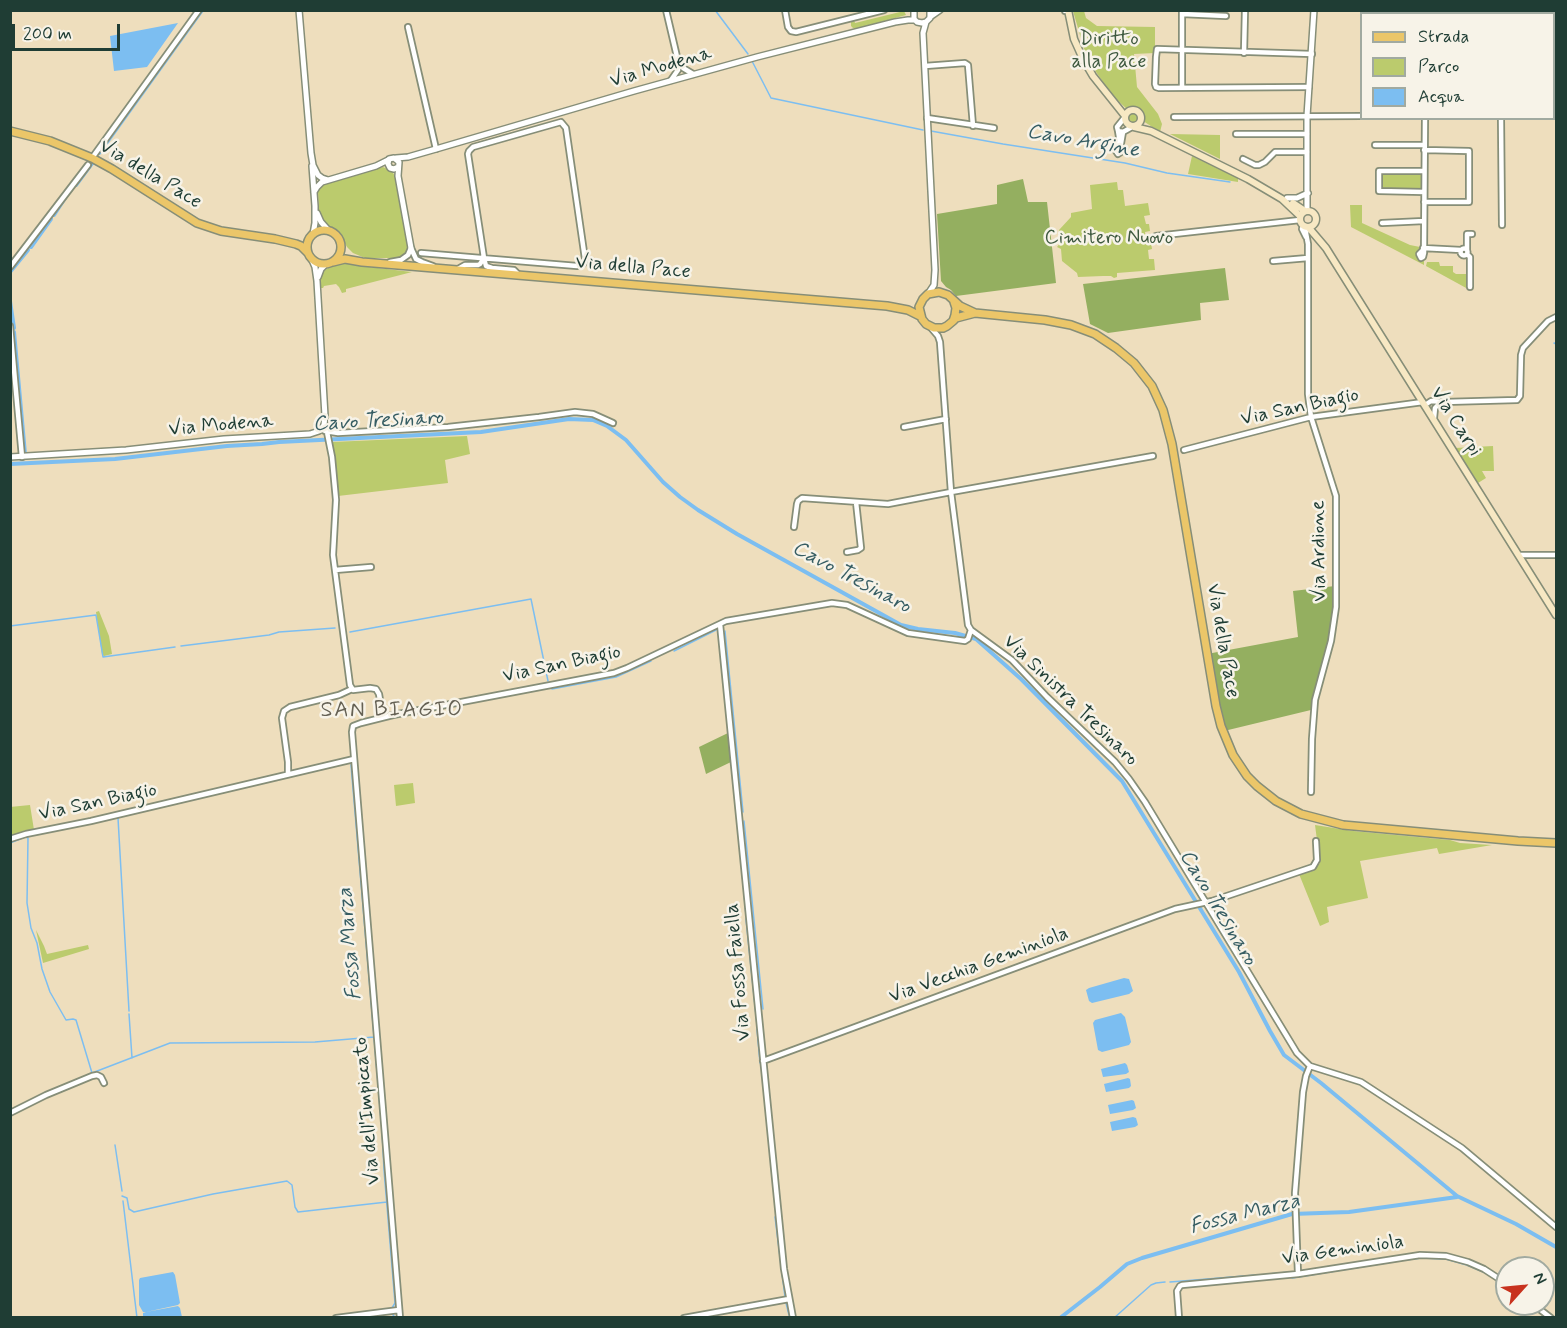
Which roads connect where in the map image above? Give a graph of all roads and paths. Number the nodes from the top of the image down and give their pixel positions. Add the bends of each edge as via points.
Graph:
1 (199, 10) edge
2 (299, 10) edge
3 (666, 10) edge
4 (785, 10) edge
5 (884, 10) edge
6 (940, 10) edge
7 (1245, 10) edge
8 (1314, 10) edge
9 (914, 11) edge
10 (1066, 11) edge
11 (871, 12) edge
12 (1182, 12) edge
13 (930, 14) edge
14 (1226, 16) dead end
15 (846, 21) junction
16 (916, 21) junction
17 (895, 22) junction
18 (926, 22) junction
19 (408, 27) dead end
20 (849, 33) junction
21 (923, 33) junction
22 (1182, 51) junction
23 (1244, 53) junction
24 (1312, 54) junction
25 (925, 66) junction
26 (680, 69) junction
27 (693, 74) junction
28 (682, 78) junction
29 (672, 80) junction
30 (1310, 87) junction
31 (1182, 88) junction
32 (1116, 103) junction
33 (1132, 110) junction
34 (1308, 116) junction
35 (1360, 116) edge
36 (1125, 117) junction
37 (1174, 117) dead end
38 (927, 118) junction
39 (1142, 119) junction
40 (1425, 120) edge
41 (1501, 120) edge
42 (514, 126) junction
43 (973, 126) junction
44 (1133, 127) junction
45 (994, 128) dead end
46 (10, 131) edge
47 (1151, 131) junction
48 (1236, 134) dead end
49 (1308, 134) junction
50 (516, 135) junction
51 (1375, 145) dead end
52 (1424, 148) junction
53 (436, 149) junction
54 (1307, 152) junction
55 (311, 153) junction
56 (408, 157) junction
57 (92, 158) junction
58 (396, 158) junction
59 (1243, 159) dead end
60 (388, 160) junction
61 (88, 165) dead end
62 (376, 166) junction
63 (394, 167) junction
64 (1424, 171) junction
65 (1248, 179) junction
66 (328, 180) junction
67 (314, 192) junction
68 (1424, 192) junction
69 (1308, 193) junction
70 (1287, 198) junction
71 (1424, 202) junction
72 (315, 206) junction
73 (1304, 221) junction
74 (1424, 221) junction
75 (1316, 223) junction
76 (1382, 223) dead end
77 (1502, 225) dead end
78 (329, 231) junction
79 (1472, 234) dead end
80 (312, 235) junction
81 (1156, 236) dead end
82 (275, 239) junction
83 (340, 243) junction
84 (411, 248) junction
85 (1326, 248) junction
86 (1465, 251) junction
87 (308, 253) junction
88 (421, 253) dead end
89 (484, 258) junction
90 (1308, 258) junction
91 (312, 260) junction
92 (1274, 261) dead end
93 (329, 263) junction
94 (376, 263) junction
95 (384, 263) junction
96 (10, 267) edge
97 (442, 268) junction
98 (457, 269) junction
99 (935, 270) junction
100 (518, 274) junction
101 (317, 281) junction
102 (1470, 287) dead end
103 (942, 292) junction
104 (926, 296) junction
105 (954, 302) junction
106 (887, 306) junction
107 (975, 313) junction
108 (920, 316) junction
109 (1557, 316) edge
110 (950, 323) junction
111 (10, 326) edge
112 (930, 327) junction
113 (940, 342) junction
114 (1444, 402) junction
115 (1426, 403) junction
116 (1438, 405) junction
117 (1311, 417) junction
118 (946, 419) junction
119 (1435, 421) junction
120 (613, 423) dead end
121 (904, 427) dead end
122 (326, 432) junction
123 (1184, 450) dead end
124 (1154, 456) dead end
125 (10, 457) edge
126 (22, 457) junction
127 (951, 492) junction
128 (856, 502) junction
129 (794, 527) dead end
130 (847, 552) dead end
131 (1520, 555) junction
132 (1557, 555) edge
133 (371, 567) dead end
134 (335, 570) junction
135 (1557, 615) edge
136 (720, 624) junction
137 (969, 634) junction
138 (352, 690) junction
139 (383, 717) junction
140 (354, 759) junction
141 (288, 774) junction
142 (1311, 792) dead end
143 (10, 839) edge
144 (1316, 841) dead end
145 (1557, 843) edge
146 (1204, 902) junction
147 (763, 1061) junction
148 (1308, 1071) junction
149 (104, 1083) dead end
150 (10, 1113) edge
151 (1557, 1227) edge
152 (1298, 1274) junction
153 (1495, 1276) edge
154 (789, 1299) junction
155 (399, 1310) junction
156 (336, 1317) edge
157 (400, 1317) edge
158 (684, 1317) edge
159 (793, 1317) edge
160 (1179, 1317) edge

1 - 57 street
2 - 55 street
3 - 26 street
4 - 15 street via 791,31
5 - 11 street
6 - 13 street
7 - 23 street
8 - 24 street
9 - 16 street
9 - 17 street, Via Modena
10 - 32 main road via 1080,53
11 - 15 street
12 - 14 street
12 - 22 street
13 - 18 street
15 - 20 street
16 - 17 street, Via Modena
16 - 18 street, Via Modena
16 - 21 street
17 - 20 street, Via Modena
18 - 21 street
19 - 53 street
20 - 27 street, Via Modena
21 - 25 street
22 - 23 street
22 - 31 street
22 - 31 street via 1156,49 1156,87
23 - 24 street
24 - 30 street
25 - 38 street
25 - 43 street via 968,65
26 - 27 street
26 - 28 street
26 - 29 street
27 - 28 street, Via Modena
28 - 29 street, Via Modena
29 - 42 street, Via Modena
30 - 31 street
30 - 34 street
32 - 33 main road
32 - 36 main road
33 - 36 main road
33 - 39 main road
34 - 35 street
34 - 37 street
34 - 49 street
36 - 44 main road
36 - 44 street via 1117,127 1120,131
38 - 43 street
38 - 99 street
39 - 44 main road
39 - 47 main road
40 - 52 street
41 - 77 street
42 - 50 street
42 - 53 street, Via Modena
43 - 45 street
44 - 47 main road
46 - 57 main road, Via della Pace via 50,141
47 - 65 main road
48 - 49 street
49 - 54 street
50 - 89 street via 473,147 468,154
50 - 89 street via 561,122 565,126 585,259 577,266
51 - 52 street
52 - 64 street
52 - 71 street via 1469,151 1469,202
53 - 56 street, Via Modena
54 - 59 street via 1275,152 1259,165
54 - 69 street
55 - 66 street via 318,175
55 - 67 street
56 - 58 street, Via Modena
56 - 63 street, Via Modena
57 - 82 main road, Via della Pace via 197,223 221,231
58 - 60 street, Via Modena
58 - 63 street via 399,161
60 - 62 street, Via Modena
60 - 63 street
61 - 96 street
62 - 63 street, Via Modena
62 - 66 street, Via Modena
63 - 84 street
64 - 68 street
64 - 68 street via 1379,171 1379,191
65 - 70 main road
65 - 73 main road via 1285,201
66 - 67 street, Via Modena
67 - 72 street
68 - 71 street
69 - 70 street
69 - 73 street via 1310,207
70 - 73 main road
71 - 74 street
72 - 78 street
72 - 80 street
73 - 75 main road via 1313,226
73 - 75 main road, Via Carpi via 1316,217
73 - 81 street
73 - 85 main road, Via Carpi
73 - 90 street, Via Ardione
74 - 76 street
74 - 86 street via 1423,249
75 - 85 main road, Via Carpi
78 - 80 main road, Via della Pace via 320,230
78 - 83 main road, Via della Pace
79 - 86 street via 1467,234
80 - 82 main road, Via della Pace via 298,241
80 - 87 main road
82 - 87 main road, Via della Pace via 301,246
83 - 93 main road via 340,254
83 - 94 main road, Via della Pace via 349,254
84 - 95 street via 401,260
84 - 97 street via 418,260
85 - 115 main road, Via Carpi
86 - 102 street via 1470,257
87 - 91 main road
88 - 89 street
89 - 98 street via 478,265
89 - 100 street via 486,266
90 - 92 street
90 - 117 street, Via Ardione
91 - 93 main road, Via della Pace
91 - 101 street
93 - 94 main road, Via della Pace via 345,259
93 - 101 street via 320,271
94 - 95 main road, Via della Pace
95 - 97 main road, Via della Pace
97 - 98 main road, Via della Pace
98 - 100 main road, Via della Pace
99 - 103 street
99 - 104 street via 934,285
100 - 106 main road, Via della Pace
101 - 122 street
103 - 104 main road
103 - 105 main road
104 - 106 main road, Via della Pace via 909,305
104 - 108 main road via 919,307
105 - 107 main road, Via della Pace
105 - 110 main road via 956,311
106 - 108 main road, Via della Pace
107 - 110 main road, Via della Pace
107 - 145 main road, Via della Pace via 1045,320 1084,329 1127,356 1152,386 1172,444 1221,726 1233,755 1257,786 1300,814 1343,825
108 - 112 main road
109 - 114 street via 1524,348 1517,400
110 - 112 main road
110 - 113 street
111 - 126 street
112 - 113 street
113 - 118 street
114 - 115 street
114 - 116 street
115 - 116 street
115 - 117 street, Via San Biagio
115 - 119 main road, Via Carpi
116 - 119 street via 1434,410
117 - 123 street, Via San Biagio
117 - 142 street, Via Ardione via 1336,496 1336,607 1315,700
118 - 121 street
118 - 127 street
119 - 131 main road, Via Carpi
120 - 122 street via 593,414 575,412 448,427
122 - 126 street, Via Modena
122 - 134 street via 336,500
124 - 127 street
125 - 126 street, Via Modena
127 - 128 street via 888,504
127 - 137 street
128 - 129 street via 802,498 797,504
128 - 130 street via 861,548
131 - 132 street
131 - 135 main road, Via Carpi
133 - 134 street
134 - 138 street
136 - 137 street, Via San Biagio via 841,603 908,633 964,641
136 - 139 street, Via San Biagio via 614,673
136 - 147 street, Via Fossa Faiella
137 - 146 street, Via Sinistra Tresinaro via 1012,660 1123,771
138 - 139 street via 376,689
138 - 141 street via 284,711
139 - 140 street, Via dell'Impiccato via 353,726
140 - 141 street
140 - 155 street, Via dell'Impiccato
141 - 143 street, Via San Biagio
144 - 146 street via 1317,860 1313,867
146 - 147 street, Via Vecchia Geminiola via 1174,909
146 - 148 street, Via Sinistra Tresinaro
147 - 154 street, Via Fossa Faiella
148 - 151 street via 1361,1082 1461,1148
148 - 152 street via 1294,1213
149 - 150 street via 97,1075 92,1076
152 - 153 street, Via Geminiola via 1429,1255 1468,1262
152 - 160 street, Via Geminiola via 1185,1284 1178,1288
154 - 158 street
154 - 159 street, Via Fossa Faiella
155 - 156 street
155 - 157 street, Via dell'Impiccato

